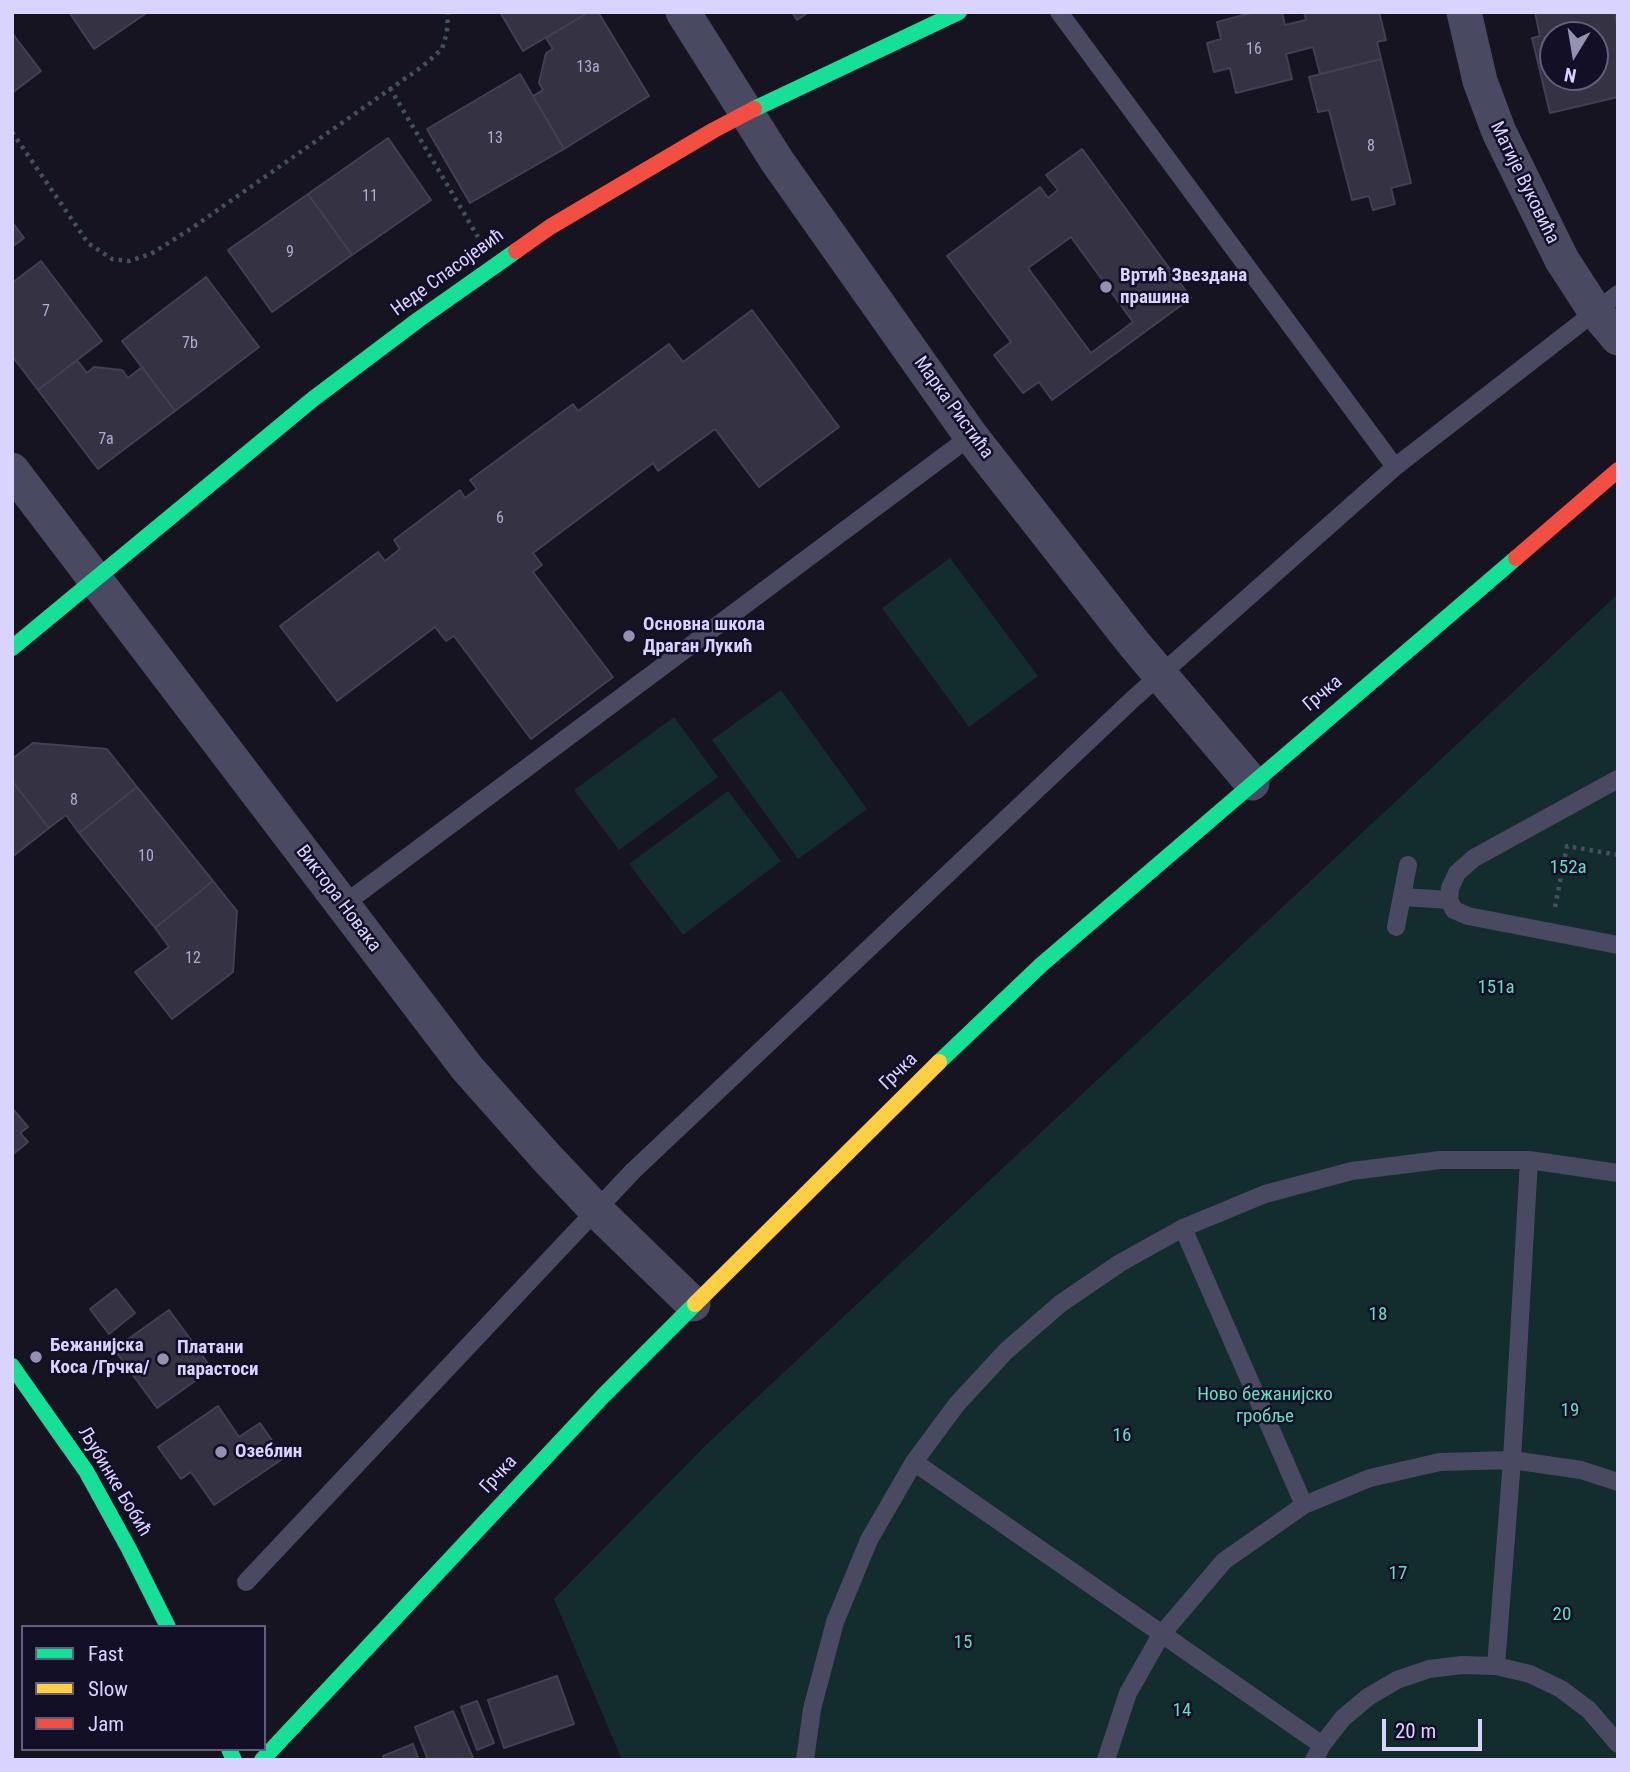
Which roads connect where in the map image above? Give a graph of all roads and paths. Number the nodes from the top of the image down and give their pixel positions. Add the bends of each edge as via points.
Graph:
1 (447, 12) edge
2 (683, 12) edge
3 (959, 12) edge
4 (1059, 12) edge
5 (1464, 12) edge
6 (390, 88) junction
7 (745, 114) junction
8 (12, 132) edge
9 (495, 265) junction
10 (1606, 302) edge
11 (1618, 338) edge
12 (971, 436) junction
13 (1395, 467) junction
14 (12, 470) edge
15 (1618, 470) edge
16 (94, 578) junction
17 (12, 648) edge
18 (1160, 676) junction
19 (1618, 779) edge
20 (1252, 783) junction
21 (1618, 855) edge
22 (1408, 865) dead end
23 (1402, 897) junction
24 (1449, 900) junction
25 (343, 905) junction
26 (1396, 927) dead end
27 (1550, 932) junction
28 (1618, 945) edge
29 (1529, 1160) junction
30 (1618, 1173) edge
31 (596, 1210) junction
32 (1183, 1228) junction
33 (693, 1304) junction
34 (12, 1366) edge
35 (1512, 1460) junction
36 (914, 1462) junction
37 (1618, 1482) edge
38 (1304, 1506) junction
39 (246, 1583) dead end
40 (167, 1625) edge
41 (1161, 1635) junction
42 (1496, 1666) junction
43 (1618, 1744) edge
44 (1318, 1752) edge
45 (262, 1760) edge
46 (805, 1760) edge
47 (1106, 1760) edge

1 - 6 path via 442,48
2 - 7 street, Марка Ристића
3 - 7 street, Неде Спасојевић
4 - 13 lane
5 - 10 street, Матије Вуковића via 1480,81 1499,132 1562,260
6 - 8 path via 192,228 151,254 129,261 111,259 88,243
6 - 9 path
7 - 9 street, Неде Спасојевић via 655,163
7 - 12 street, Марка Ристића
9 - 16 street, Неде Спасојевић via 313,399
10 - 11 street, Матије Вуковића
10 - 13 lane
12 - 18 street, Марка Ристића
12 - 25 lane
13 - 18 lane
14 - 16 street, Виктора Новака
15 - 20 street, Грчка
16 - 17 street, Неде Спасојевић
16 - 25 street, Виктора Новака
18 - 20 street, Марка Ристића
18 - 31 lane
19 - 24 lane via 1474,858 1457,873
20 - 33 street, Грчка via 1041,965
21 - 27 path via 1567,846
22 - 23 lane
23 - 24 lane
23 - 26 lane
24 - 27 lane via 1454,910 1468,916
25 - 31 street, Виктора Новака via 467,1069
27 - 28 lane
29 - 30 lane
29 - 32 lane via 1440,1160 1352,1171 1265,1194
29 - 35 lane
31 - 33 street, Виктора Новака
31 - 39 lane
32 - 36 lane via 1060,1304 1006,1351 957,1404
32 - 38 lane
33 - 45 street, Грчка
34 - 40 street, Љубинке Бобић via 86,1471
35 - 37 lane via 1581,1470
35 - 38 lane via 1440,1462 1370,1478
35 - 42 lane
36 - 41 lane
36 - 46 lane via 869,1540 835,1622 811,1709
38 - 41 lane via 1224,1561
41 - 44 lane
41 - 47 lane via 1128,1693
42 - 43 lane via 1530,1674 1561,1689 1589,1710
42 - 44 lane via 1440,1667 1397,1680 1343,1718

